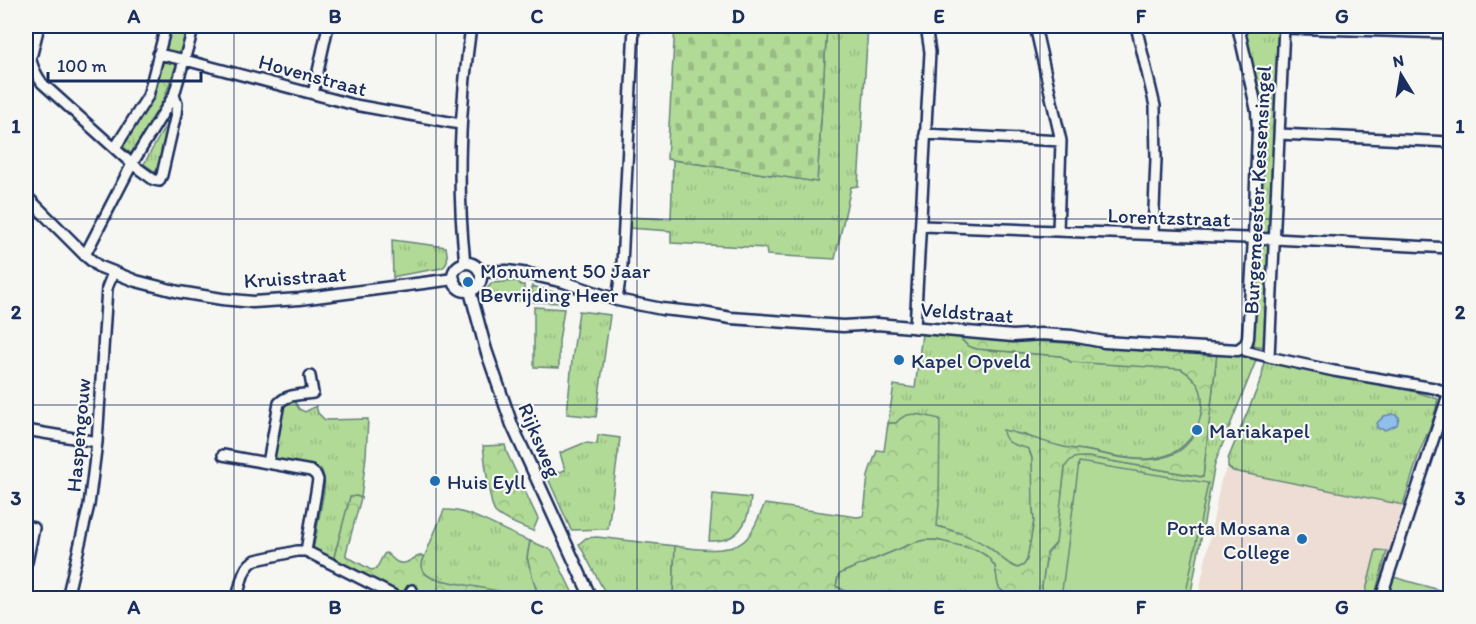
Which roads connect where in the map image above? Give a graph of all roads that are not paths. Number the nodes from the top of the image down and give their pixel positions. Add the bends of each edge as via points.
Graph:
1 (39, 26) edge
2 (166, 26) edge
3 (194, 26) edge
4 (328, 26) edge
5 (471, 26) edge
6 (634, 26) edge
7 (926, 26) edge
8 (1035, 26) edge
9 (1136, 26) edge
10 (1238, 26) edge
11 (1284, 27) edge
12 (26, 30) edge
13 (1450, 33) edge
14 (158, 54) junction
15 (30, 59) junction
16 (185, 60) junction
17 (313, 94) junction
18 (174, 95) junction
19 (460, 124) junction
20 (925, 134) junction
21 (1279, 134) junction
22 (1061, 141) junction
23 (1450, 142) edge
24 (115, 148) junction
25 (132, 164) junction
26 (26, 196) edge
27 (922, 226) junction
28 (1058, 231) junction
29 (1153, 234) junction
30 (1254, 238) junction
31 (1274, 239) junction
32 (1450, 248) edge
33 (85, 255) junction
34 (465, 263) junction
35 (110, 271) junction
36 (481, 272) junction
37 (454, 279) junction
38 (470, 291) junction
39 (616, 300) junction
40 (915, 328) junction
41 (1242, 347) junction
42 (1269, 357) junction
43 (310, 376) dead end
44 (1450, 391) edge
45 (26, 430) edge
46 (97, 442) junction
47 (223, 455) dead end
48 (268, 463) junction
49 (26, 526) edge
50 (306, 551) junction
51 (27, 562) dead end
52 (67, 598) edge
53 (237, 598) edge
54 (399, 598) edge
55 (591, 598) edge
56 (1381, 598) edge

1 - 15 street
2 - 14 street
3 - 16 street
4 - 17 street
5 - 19 street
6 - 39 street via 622,266
7 - 20 street via 930,52
8 - 22 street
9 - 29 street via 1155,106
10 - 30 street, Burgemeester Kessensingel via 1257,111
11 - 13 street
11 - 21 street, Burgemeester Kessensingel
12 - 15 street
14 - 16 street, Hovenstraat
14 - 24 street via 148,96
15 - 24 street via 42,83
16 - 17 street, Hovenstraat
16 - 18 street
17 - 19 street, Hovenstraat via 381,111
18 - 25 street
18 - 25 street via 176,114 159,181
19 - 34 street
20 - 22 street
20 - 27 street
21 - 23 street
21 - 31 street, Burgemeester Kessensingel
22 - 28 street
24 - 25 street
25 - 33 street
26 - 33 street, Kruisstraat
27 - 28 street, Lorentzstraat
27 - 40 street
28 - 29 street, Lorentzstraat
29 - 30 street, Lorentzstraat
30 - 31 street, Lorentzstraat
30 - 41 street, Burgemeester Kessensingel via 1248,338
31 - 32 street, Lorentzstraat
31 - 42 street, Burgemeester Kessensingel
33 - 35 street, Kruisstraat
34 - 36 street via 476,265
34 - 37 street via 455,270
35 - 37 street, Kruisstraat via 179,292 253,302
35 - 46 street, Haspengouw
36 - 38 street via 480,283
36 - 39 street, Veldstraat via 538,275
37 - 38 street via 459,288
38 - 55 street, Rijksweg via 512,426
39 - 40 street, Veldstraat via 731,318
40 - 41 street, Veldstraat via 1013,336 1072,336 1210,349
41 - 42 street, Veldstraat
42 - 44 street, Veldstraat
43 - 48 street via 313,393 286,397 279,403
44 - 56 street
45 - 46 street
46 - 52 street, Haspengouw via 89,505
47 - 48 street
48 - 50 street via 311,471 317,476
49 - 51 street via 34,528
50 - 53 street via 250,563
50 - 54 street

